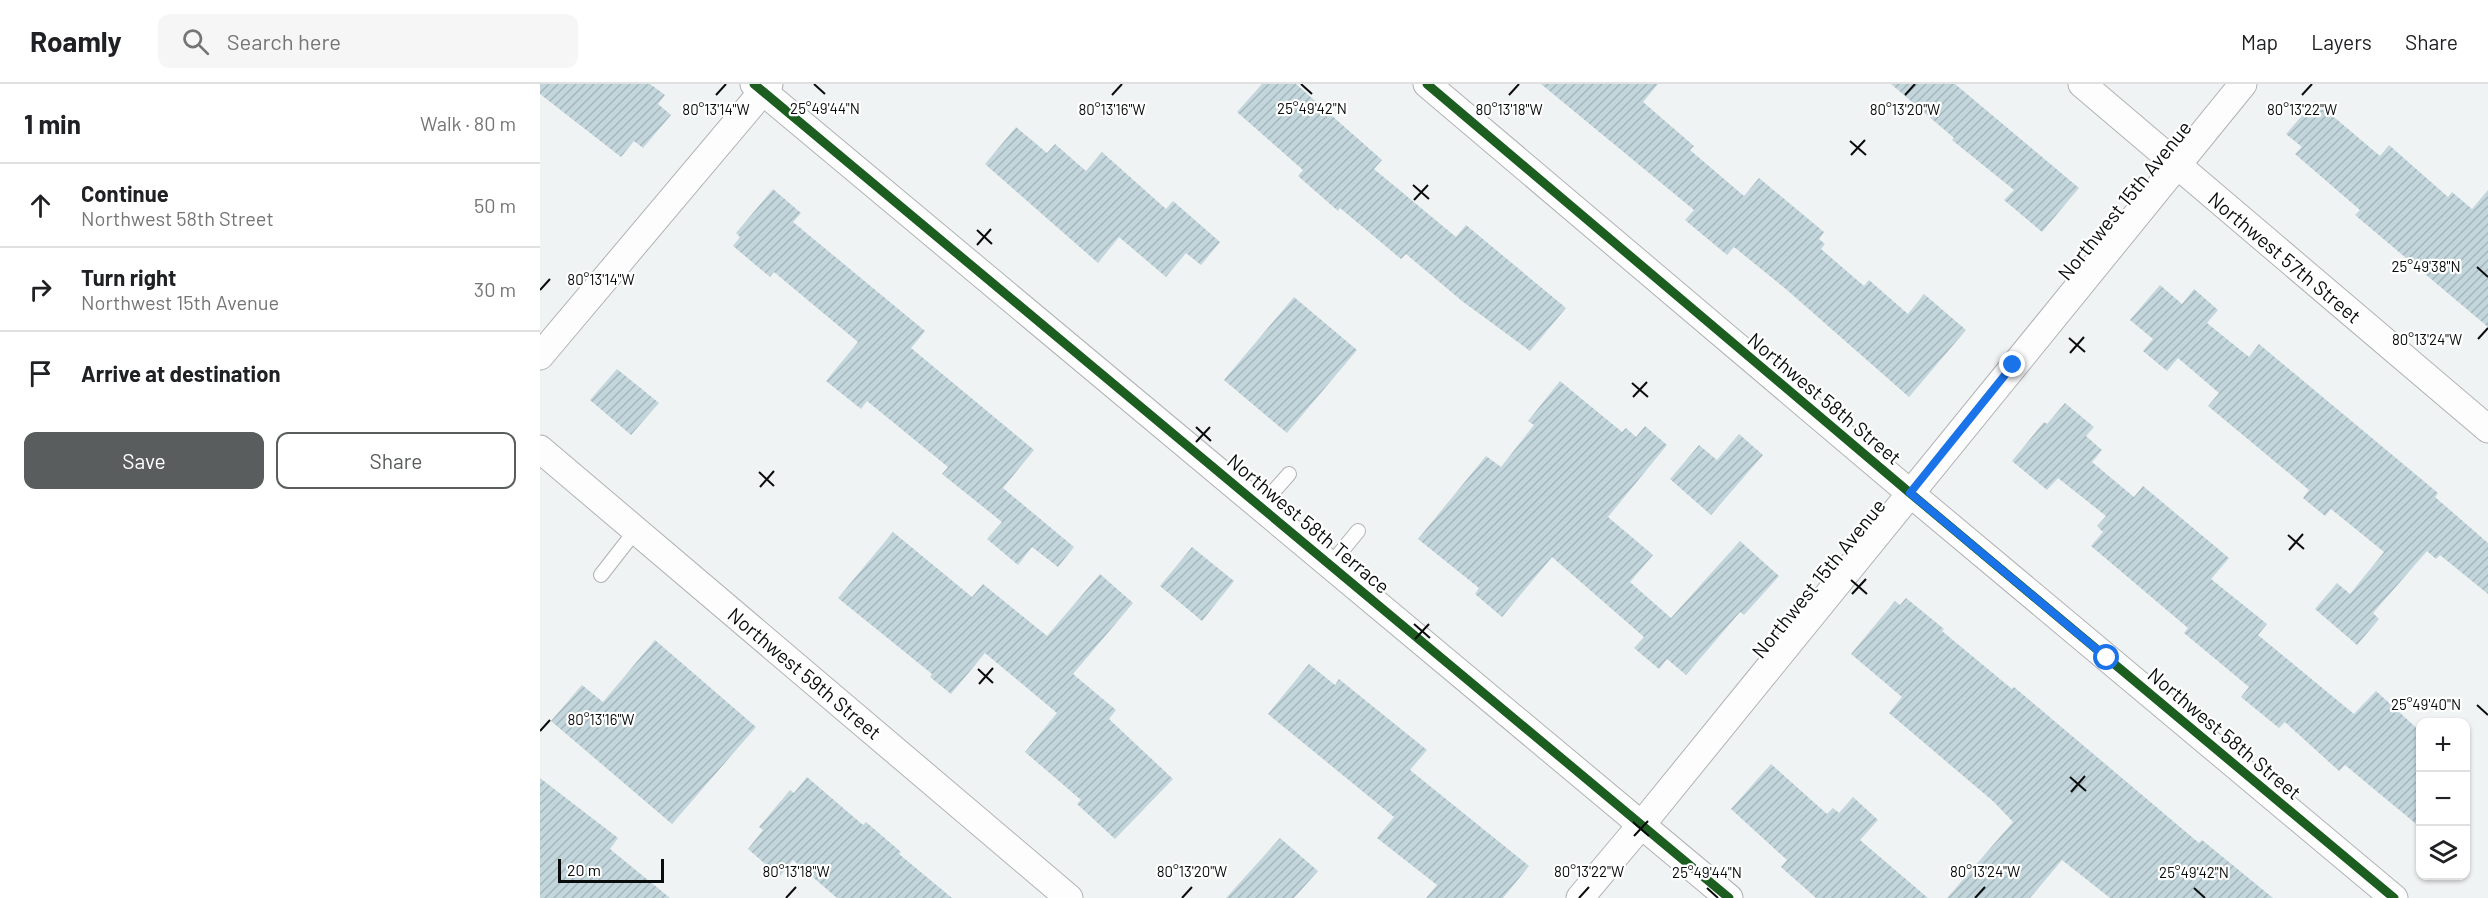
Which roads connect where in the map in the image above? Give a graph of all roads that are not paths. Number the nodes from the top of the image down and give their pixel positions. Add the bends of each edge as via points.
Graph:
1 (1427, 84) edge
2 (2082, 84) edge
3 (2243, 84) edge
4 (762, 86) edge
5 (2176, 164) junction
6 (540, 356) edge
7 (2488, 429) edge
8 (540, 449) edge
9 (1289, 474) dead end
10 (1910, 493) junction
11 (1261, 506) junction
12 (636, 530) junction
13 (1358, 531) dead end
14 (1331, 564) junction
15 (601, 575) dead end
16 (1642, 824) junction
17 (1069, 898) edge
18 (1580, 898) edge
19 (1729, 898) edge
20 (2394, 898) edge

1 - 10 street, Northwest 58th Street
2 - 5 street, Northwest 57th Street
3 - 5 street, Northwest 15th Avenue
4 - 6 street
4 - 11 street, Northwest 58th Terrace
5 - 7 street, Northwest 57th Street
5 - 10 street, Northwest 15th Avenue
8 - 12 street, Northwest 59th Street
9 - 11 lane
10 - 16 street, Northwest 15th Avenue
10 - 20 street, Northwest 58th Street
11 - 14 street, Northwest 58th Terrace
12 - 15 lane
12 - 17 street, Northwest 59th Street
13 - 14 lane
14 - 16 street, Northwest 58th Terrace
16 - 18 street, Northwest 15th Avenue
16 - 19 street, Northwest 58th Terrace

